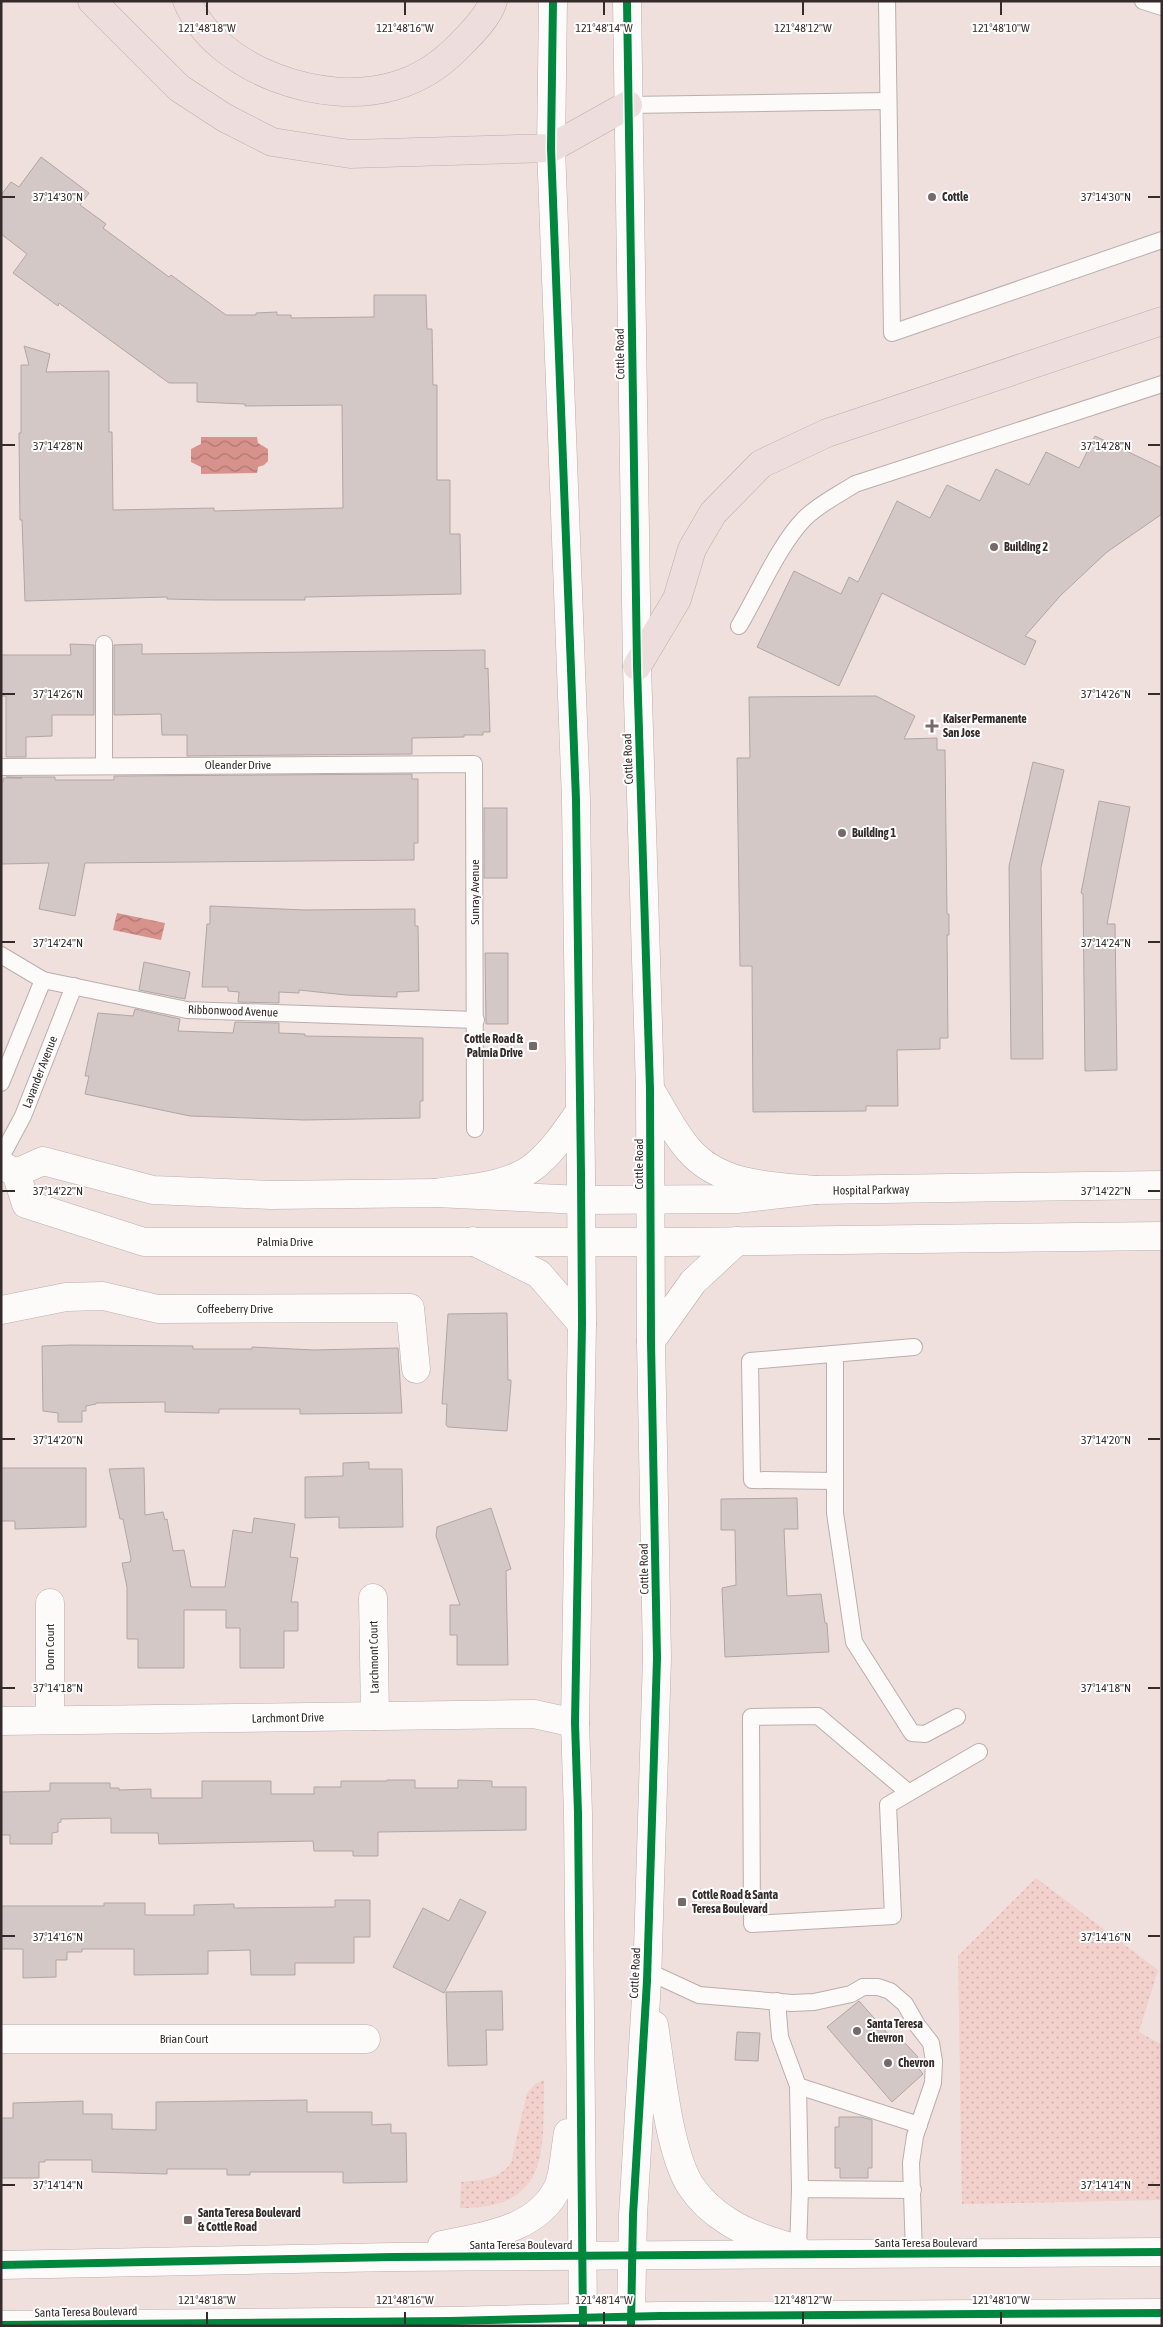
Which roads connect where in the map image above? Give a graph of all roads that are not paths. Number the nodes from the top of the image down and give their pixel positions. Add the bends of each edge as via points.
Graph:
1 (92, 1) edge
2 (187, 1) edge
3 (493, 1) edge
4 (553, 1) edge
5 (627, 1) edge
6 (887, 1) edge
7 (1143, 1) edge
8 (1162, 7) edge
9 (888, 101) junction
10 (628, 105) junction
11 (551, 148) junction
12 (1162, 240) edge
13 (1162, 321) edge
14 (1162, 384) edge
15 (740, 626) dead end
16 (104, 644) dead end
17 (636, 666) junction
18 (474, 764) joint
19 (104, 766) junction
20 (1, 767) edge
21 (1, 955) edge
22 (43, 980) junction
23 (74, 986) junction
24 (476, 1020) junction
25 (1, 1083) edge
26 (650, 1089) junction
27 (580, 1111) junction
28 (475, 1129) dead end
29 (6, 1165) edge
30 (1162, 1185) edge
31 (815, 1190) junction
32 (436, 1193) junction
33 (582, 1200) junction
34 (651, 1200) junction
35 (1162, 1236) edge
36 (473, 1241) junction
37 (582, 1242) junction
38 (652, 1242) junction
39 (737, 1242) junction
40 (1, 1310) edge
41 (582, 1324) junction
42 (651, 1341) junction
43 (914, 1347) dead end
44 (835, 1354) junction
45 (416, 1369) dead end
46 (835, 1481) junction
47 (373, 1598) dead end
48 (50, 1603) dead end
49 (376, 1716) junction
50 (957, 1717) dead end
51 (50, 1720) junction
52 (1, 1721) edge
53 (575, 1723) junction
54 (979, 1752) dead end
55 (909, 1793) junction
56 (647, 1976) junction
57 (777, 2001) junction
58 (1, 2039) edge
59 (366, 2039) dead end
60 (579, 2065) junction
61 (798, 2086) junction
62 (919, 2125) junction
63 (800, 2189) junction
64 (912, 2190) junction
65 (1162, 2252) edge
66 (807, 2253) junction
67 (914, 2254) junction
68 (582, 2256) junction
69 (632, 2256) junction
70 (393, 2257) junction
71 (1, 2264) edge
72 (1162, 2314) edge
73 (860, 2320) edge
74 (631, 2321) edge
75 (714, 2321) edge
76 (583, 2322) edge
77 (455, 2323) edge
78 (114, 2324) edge
79 (314, 2324) edge
80 (1, 2325) edge

1 - 11 highway via 179,88 225,118 272,142 350,154
2 - 3 highway via 210,37 232,56 261,72 293,83 337,92 371,91 395,86 426,72 449,56 473,31
4 - 11 main road
5 - 10 main road, Cottle Road
6 - 9 lane
7 - 8 lane
9 - 10 lane
9 - 12 lane via 892,333
10 - 11 highway
10 - 17 main road, Cottle Road
11 - 27 main road via 576,800
13 - 17 highway via 827,433 761,464 713,513 692,549 677,599
14 - 15 lane via 855,484 803,520 786,542
16 - 19 lane
17 - 26 main road, Cottle Road
18 - 19 lane, Oleander Drive
18 - 24 lane, Sunray Avenue
19 - 20 lane, Oleander Drive
21 - 22 lane, Ribbonwood Avenue
22 - 23 lane, Ribbonwood Avenue
22 - 25 lane
23 - 24 lane, Ribbonwood Avenue via 187,1010
23 - 29 lane, Lavander Avenue
24 - 28 lane, Sunray Avenue
26 - 31 main road via 690,1151 710,1168 756,1185
26 - 34 main road, Cottle Road
27 - 32 main road via 554,1146 532,1168 515,1178
27 - 33 main road
29 - 32 main road via 43,1161 153,1190 271,1195
29 - 36 main road, Palmia Drive via 26,1204 144,1242
30 - 31 main road, Hospital Parkway
31 - 34 main road, Hospital Parkway via 737,1198
32 - 33 main road
33 - 34 main road, Hospital Parkway
33 - 37 main road
34 - 38 main road, Cottle Road
35 - 39 main road
36 - 37 main road, Palmia Drive
36 - 41 main road via 538,1274
37 - 38 main road
37 - 41 main road
38 - 39 main road
38 - 42 main road, Cottle Road
39 - 42 main road via 693,1282
40 - 45 main road, Coffeeberry Drive via 66,1297 103,1296 158,1310 410,1308
41 - 53 main road
42 - 56 main road, Cottle Road via 656,1658
43 - 44 lane
44 - 46 lane
44 - 46 lane via 750,1361 752,1480
46 - 50 lane via 835,1513 854,1642 912,1733 925,1734
47 - 49 main road, Larchmont Court
48 - 51 main road, Dorn Court
49 - 51 main road, Larchmont Drive
49 - 53 main road, Larchmont Drive via 534,1714
51 - 52 main road, Larchmont Drive
53 - 60 main road
54 - 55 lane
55 - 55 lane via 818,1716 751,1717 752,1924 893,1916 888,1805
56 - 57 lane via 699,1995
56 - 66 main road via 670,2123 690,2185 706,2204 730,2223
56 - 69 main road, Cottle Road
57 - 61 lane via 780,2037
57 - 62 lane via 814,2002 878,1987 890,1991 905,2004 931,2043 934,2061 933,2083
58 - 59 main road, Brian Court
60 - 68 main road
60 - 70 main road via 558,2186 543,2208 521,2224 473,2239
61 - 62 lane
61 - 63 lane
62 - 64 lane via 911,2163
63 - 64 lane
63 - 66 lane
64 - 67 lane
65 - 67 main road, Santa Teresa Boulevard
66 - 67 main road, Santa Teresa Boulevard
66 - 69 main road, Santa Teresa Boulevard
68 - 69 main road, Santa Teresa Boulevard
68 - 70 main road, Santa Teresa Boulevard
68 - 76 main road
69 - 74 main road, Cottle Road
70 - 71 main road, Santa Teresa Boulevard
72 - 73 main road, Santa Teresa Boulevard
73 - 75 main road, Santa Teresa Boulevard
74 - 75 main road, Santa Teresa Boulevard
74 - 76 main road, Santa Teresa Boulevard
76 - 77 main road, Santa Teresa Boulevard
77 - 79 main road, Santa Teresa Boulevard
78 - 79 main road, Santa Teresa Boulevard
78 - 80 main road, Santa Teresa Boulevard

